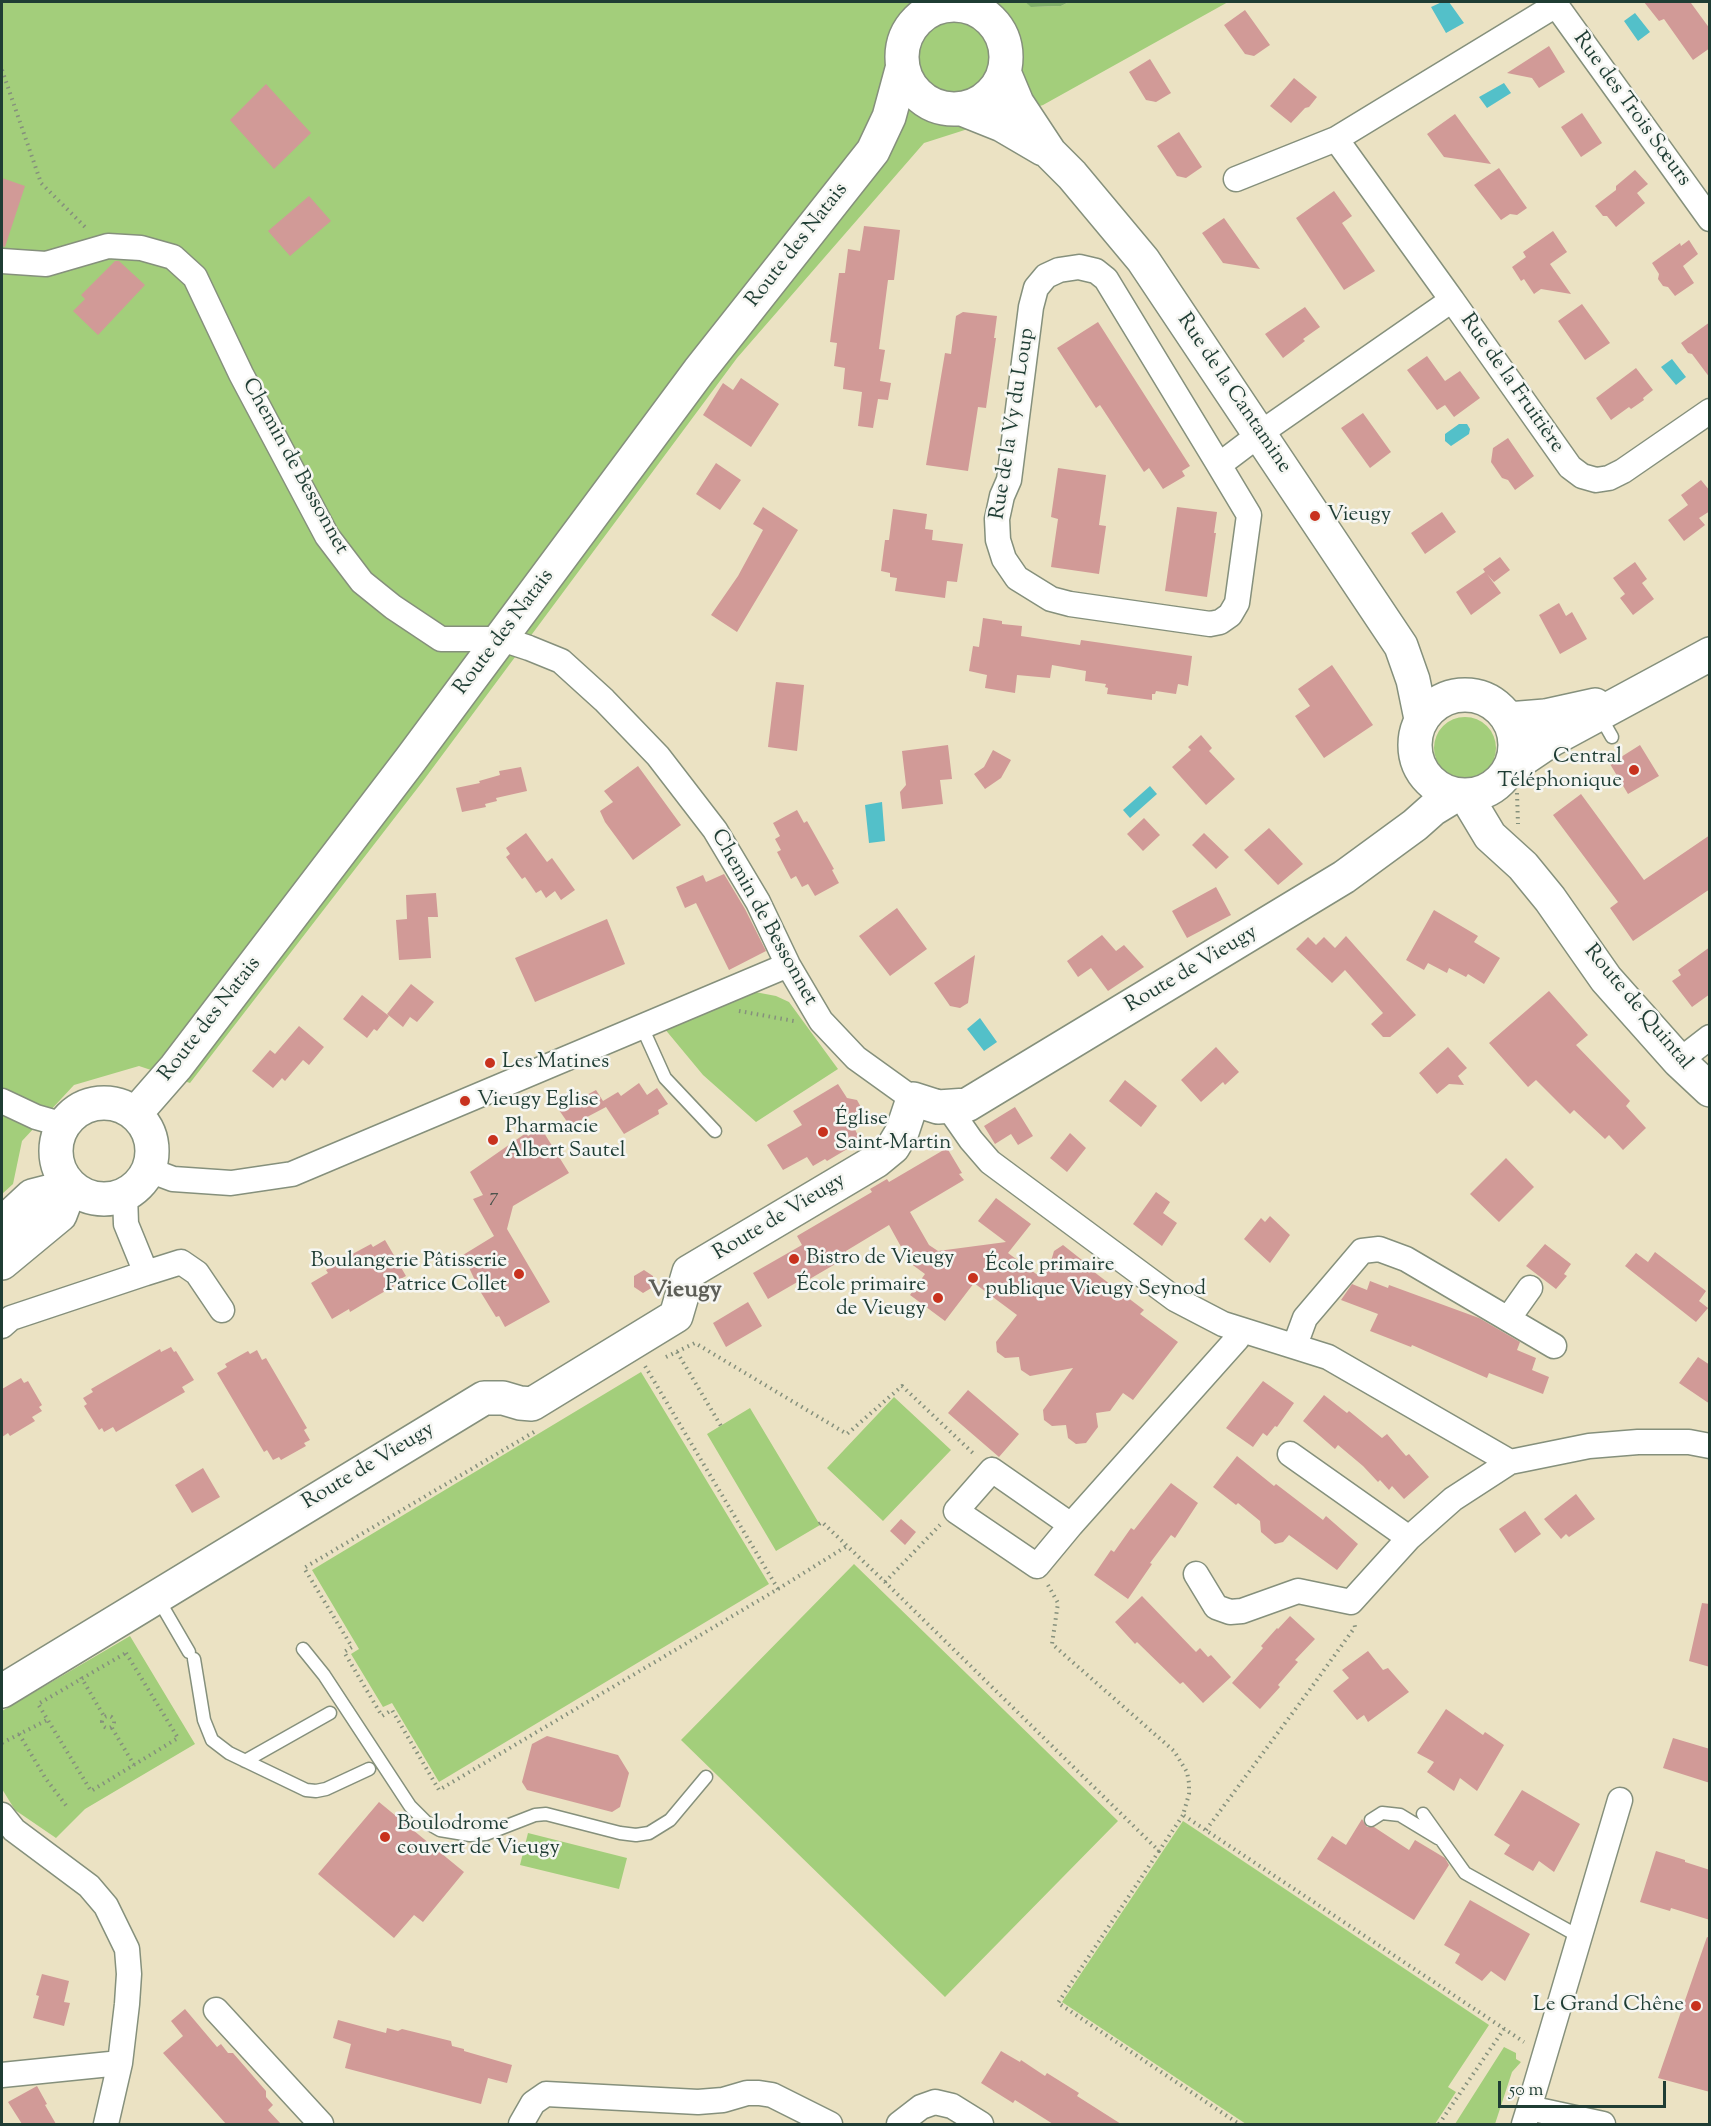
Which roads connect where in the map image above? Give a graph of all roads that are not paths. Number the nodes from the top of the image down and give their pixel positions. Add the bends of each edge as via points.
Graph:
1 (960, 3) edge
2 (919, 10) edge
3 (902, 69) junction
4 (1004, 72) junction
5 (953, 109) junction
6 (1336, 140) junction
7 (873, 151) junction
8 (1050, 153) junction
9 (1236, 179) dead end
10 (1710, 219) edge
11 (2, 261) edge
12 (1452, 300) junction
13 (1710, 411) edge
14 (1260, 434) junction
15 (1219, 465) junction
16 (502, 639) junction
17 (1401, 646) junction
18 (1710, 654) edge
19 (1462, 694) junction
20 (1631, 698) junction
21 (1421, 719) junction
22 (1508, 719) junction
23 (1417, 764) junction
24 (1506, 774) junction
25 (1461, 796) junction
26 (1373, 855) junction
27 (1523, 866) junction
28 (788, 965) junction
29 (642, 1027) junction
30 (1710, 1037) edge
31 (1679, 1061) junction
32 (1710, 1090) edge
33 (913, 1099) junction
34 (2, 1101) edge
35 (948, 1107) junction
36 (135, 1114) junction
37 (64, 1125) junction
38 (715, 1131) dead end
39 (149, 1170) junction
40 (71, 1186) junction
41 (125, 1195) junction
42 (2, 1224) edge
43 (2, 1263) edge
44 (146, 1273) junction
45 (1530, 1288) dead end
46 (222, 1311) dead end
47 (1508, 1318) junction
48 (2, 1326) edge
49 (1242, 1331) junction
50 (1295, 1346) junction
51 (1554, 1346) dead end
52 (1710, 1446) edge
53 (1290, 1454) dead end
54 (1510, 1462) junction
55 (1071, 1525) junction
56 (1409, 1538) junction
57 (1196, 1574) dead end
58 (157, 1596) junction
59 (303, 1649) dead end
60 (2, 1691) edge
61 (330, 1713) dead end
62 (245, 1761) junction
63 (369, 1769) dead end
64 (706, 1777) dead end
65 (1620, 1800) dead end
66 (1423, 1814) dead end
67 (2, 1815) edge
68 (1371, 1820) dead end
69 (1442, 1840) junction
70 (1580, 1937) junction
71 (216, 2010) dead end
72 (120, 2063) junction
73 (2, 2075) edge
74 (1527, 2116) edge
75 (106, 2124) edge
76 (321, 2124) edge
77 (521, 2124) edge
78 (830, 2124) edge
79 (899, 2124) edge
80 (981, 2124) edge
81 (1604, 2124) edge

1 - 2 street
1 - 4 street via 979,11 998,29 1006,54
2 - 3 street via 904,41
3 - 5 street via 917,95 929,104
3 - 7 street, Route des Natais via 889,117
4 - 5 street via 998,85 976,105
4 - 8 street, Rue de la Cantamine via 1017,102
5 - 7 street, Route des Natais via 909,127
5 - 8 street, Rue de la Cantamine via 1002,125
6 - 9 street, Rue des Trois Sœurs
6 - 10 street, Rue des Trois Sœurs via 1556,5
6 - 12 street
7 - 16 street, Route des Natais via 699,371
8 - 14 street, Rue de la Cantamine via 1143,260
11 - 16 street, Chemin de Bessonnet via 46,264 108,246 141,248 173,257 195,277 327,536 362,582 441,639
12 - 13 street, Rue de la Fruitière via 1570,467 1582,476 1596,480 1623,471
12 - 14 street, Rue de la Fruitière
14 - 15 street
14 - 17 street, Rue de la Cantamine
15 - 15 street, Rue de la Vy du Loup via 1106,279 1096,271 1079,267 1046,276 1036,288 1031,307 1009,480 997,519 1004,559 1017,578 1051,599 1070,604 1210,624 1220,622 1237,603 1249,515
16 - 28 street, Chemin de Bessonnet via 561,661 658,756 721,840 758,902
16 - 36 street, Route des Natais via 183,1058
17 - 19 street, Rue de la Cantamine
17 - 21 street, Rue de la Cantamine
18 - 20 street
19 - 21 street via 1432,706
19 - 22 street via 1489,700
20 - 22 street via 1545,716
20 - 24 street via 1606,726 1551,740
21 - 23 street via 1414,737
22 - 24 street via 1515,751
23 - 25 street via 1441,790
23 - 26 street, Route de Vieugy via 1402,814
24 - 25 street via 1488,790
24 - 27 street, Route de Quintal via 1500,805
25 - 26 street, Route de Vieugy via 1433,809
25 - 27 street, Route de Quintal via 1490,836
26 - 35 street, Route de Vieugy via 1344,877 1050,1056 967,1105
27 - 31 street, Route de Quintal via 1606,979
28 - 29 street
28 - 33 street, Chemin de Bessonnet via 826,1027 856,1058
29 - 38 lane via 665,1078
29 - 39 street via 292,1174 231,1183 173,1179
30 - 31 street
31 - 32 street, Route de Quintal
33 - 35 street, Route de Vieugy
33 - 58 street, Route de Vieugy via 893,1148 689,1272 676,1316 532,1404 484,1398
34 - 37 street
35 - 49 street via 990,1162 1174,1299
36 - 37 street via 121,1106 89,1105
36 - 39 street via 151,1140
37 - 40 street via 57,1140 56,1156 61,1173
39 - 41 street
40 - 41 street via 87,1196 106,1199
40 - 42 street via 32,1196
40 - 43 street via 60,1215
41 - 44 street via 126,1224
44 - 46 street via 181,1262 197,1273
44 - 48 street via 11,1318
45 - 47 street
47 - 50 street via 1406,1259 1380,1249 1362,1251 1305,1318
47 - 51 street
49 - 50 street
49 - 55 street
50 - 54 street via 1328,1356
52 - 54 street via 1638,1442 1589,1446
53 - 56 street
54 - 56 street via 1453,1498
55 - 55 street via 992,1470 956,1511 1037,1566
56 - 57 street via 1351,1602 1298,1591 1230,1612 1216,1607
58 - 60 street, Route de Vieugy via 74,1666
58 - 62 lane via 191,1656 212,1740
59 - 64 lane via 324,1674 410,1806 440,1830 486,1834 546,1814 620,1833 649,1833 669,1820
61 - 62 lane
62 - 63 lane via 316,1791
65 - 70 street
66 - 69 lane
67 - 72 street via 14,1830 89,1886 118,1928 127,1948 129,1974
68 - 69 lane via 1382,1813 1400,1815
69 - 70 lane via 1465,1873
70 - 74 street
71 - 76 street
72 - 73 street
72 - 75 street
74 - 81 street
77 - 78 street via 533,2103 546,2094 698,2102 747,2093 772,2096
79 - 80 street via 921,2107 935,2102 951,2106

